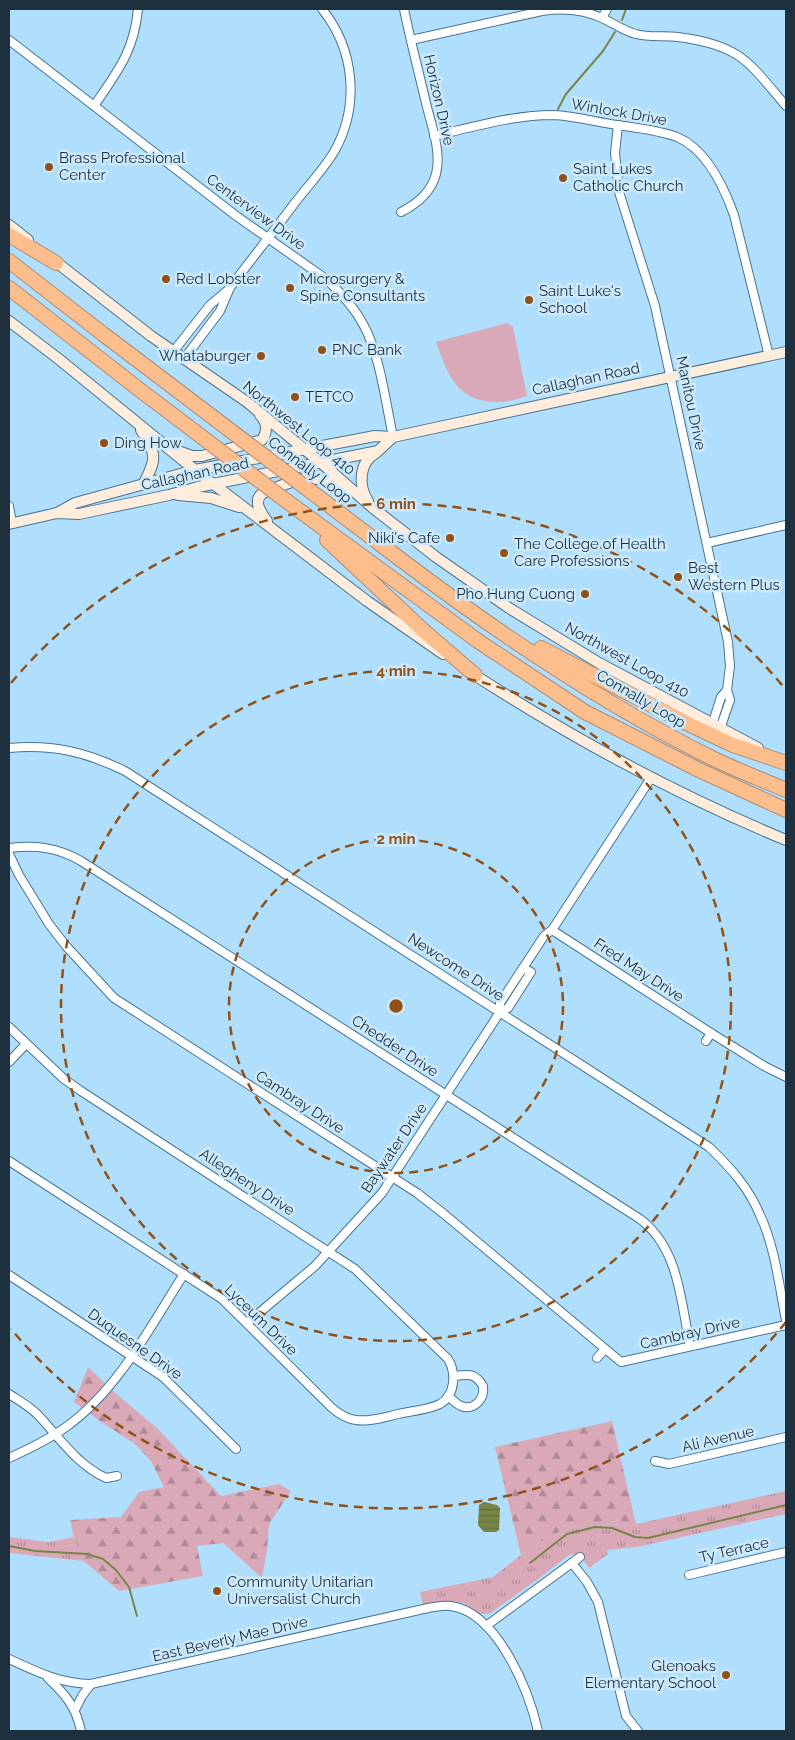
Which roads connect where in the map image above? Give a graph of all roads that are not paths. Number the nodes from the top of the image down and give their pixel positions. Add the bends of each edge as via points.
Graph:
1 (138, 9) edge
2 (322, 9) edge
3 (404, 9) edge
4 (607, 9) edge
5 (602, 18) junction
6 (9, 40) edge
7 (411, 40) junction
8 (94, 106) junction
9 (786, 106) edge
10 (618, 125) junction
11 (434, 136) junction
12 (401, 212) dead end
13 (9, 225) edge
14 (9, 235) edge
15 (268, 239) junction
16 (9, 261) edge
17 (56, 263) junction
18 (9, 288) edge
19 (229, 289) junction
20 (9, 322) edge
21 (173, 352) junction
22 (786, 352) edge
23 (769, 356) junction
24 (184, 359) junction
25 (671, 377) junction
26 (247, 402) junction
27 (137, 422) junction
28 (393, 437) junction
29 (165, 445) junction
30 (306, 450) junction
31 (378, 451) junction
32 (321, 463) junction
33 (195, 470) junction
34 (213, 484) junction
35 (142, 485) junction
36 (352, 489) junction
37 (169, 495) junction
38 (281, 497) junction
39 (9, 506) edge
40 (373, 508) junction
41 (57, 513) junction
42 (253, 514) junction
43 (11, 523) edge
44 (786, 525) edge
45 (271, 528) junction
46 (707, 543) junction
47 (400, 559) junction
48 (474, 675) junction
49 (716, 727) junction
50 (9, 748) edge
51 (786, 762) edge
52 (651, 778) junction
53 (786, 790) edge
54 (786, 810) edge
55 (786, 840) edge
56 (9, 848) edge
57 (9, 854) edge
58 (552, 930) junction
59 (521, 971) junction
60 (500, 1012) junction
61 (9, 1028) edge
62 (711, 1033) junction
63 (706, 1042) dead end
64 (26, 1044) junction
65 (9, 1062) edge
66 (786, 1076) edge
67 (446, 1096) junction
68 (9, 1162) edge
69 (393, 1178) junction
70 (329, 1251) junction
71 (184, 1274) junction
72 (9, 1275) edge
73 (786, 1320) edge
74 (247, 1323) junction
75 (786, 1325) edge
76 (690, 1346) junction
77 (605, 1348) junction
78 (131, 1356) junction
79 (597, 1358) dead end
80 (454, 1379) junction
81 (9, 1394) edge
82 (448, 1396) junction
83 (54, 1435) junction
84 (786, 1437) edge
85 (236, 1449) dead end
86 (9, 1458) edge
87 (655, 1461) dead end
88 (118, 1476) dead end
89 (786, 1552) edge
90 (580, 1557) dead end
91 (572, 1563) junction
92 (689, 1575) dead end
93 (486, 1626) junction
94 (9, 1659) edge
95 (47, 1676) junction
96 (91, 1684) junction
97 (75, 1710) junction
98 (81, 1731) edge
99 (538, 1731) edge
100 (638, 1731) edge

1 - 8 street via 128,54
2 - 15 street via 340,37 349,64 348,116 330,158
3 - 7 street, Horizon Drive
4 - 5 street
5 - 7 street via 581,11 551,10
5 - 9 street via 646,37 687,38 726,47 752,66
6 - 8 street, Centerview Drive
7 - 11 street, Horizon Drive
8 - 15 street, Centerview Drive
10 - 11 street, Winlock Drive via 569,116 526,116
10 - 23 street, Winlock Drive via 678,138 693,148 716,174 734,215
10 - 25 street, Manitou Drive via 615,153 619,192 651,290
11 - 12 street, Horizon Drive via 438,162 432,184 422,198
13 - 17 main road, Northwest Loop 410
14 - 17 highway
15 - 19 street
15 - 28 street, Centerview Drive via 326,279 355,310 372,343
16 - 47 highway, Connally Loop, bridge
17 - 21 main road, Northwest Loop 410
18 - 38 highway, bridge
19 - 21 street via 210,305
19 - 24 street via 220,311
20 - 27 main road
21 - 24 main road, Northwest Loop 410
22 - 23 main road, Callaghan Road
23 - 25 main road, Callaghan Road
24 - 26 main road, Northwest Loop 410
25 - 28 main road, Callaghan Road
25 - 46 street, Manitou Drive
26 - 29 main road via 266,423 262,440 202,456 192,456
26 - 30 main road, Northwest Loop 410
27 - 29 main road
27 - 35 main road via 154,455
28 - 30 main road, Callaghan Road via 375,436
28 - 31 main road
29 - 33 main road
30 - 32 main road, Northwest Loop 410
30 - 33 main road, Callaghan Road
31 - 32 main road, Callaghan Road
31 - 40 main road via 366,462 362,478 365,496
32 - 34 main road, Callaghan Road
32 - 36 main road, Northwest Loop 410
33 - 34 main road
33 - 35 main road, Callaghan Road
34 - 37 main road, Callaghan Road
34 - 42 main road
35 - 41 main road, Callaghan Road via 75,503
36 - 40 main road, Northwest Loop 410
36 - 45 main road via 313,477 294,480 263,493 258,499 259,506
37 - 41 main road, Callaghan Road via 80,514
37 - 42 main road via 212,498
38 - 48 highway
38 - 54 highway via 478,641 585,712
39 - 43 street
40 - 49 main road, Northwest Loop 410 via 535,625 599,664
41 - 43 main road, Callaghan Road
42 - 45 main road
44 - 46 street
45 - 48 main road via 406,630
46 - 49 street, Manitou Drive via 729,654 727,690 730,700
47 - 51 highway via 553,655 684,722 733,744
47 - 53 highway, Connally Loop via 471,613 598,694 717,760
48 - 52 main road
49 - 51 main road, Northwest Loop 410
50 - 60 street, Newcome Drive via 29,746 69,750 125,771
52 - 55 main road
52 - 58 street, Baywater Drive
56 - 67 street, Chedder Drive via 46,847 81,861
57 - 69 street, Cambray Drive via 48,924 114,998
58 - 59 street, Baywater Drive via 544,936
58 - 62 street, Fred May Drive
59 - 60 street, Baywater Drive via 500,1003
59 - 60 street, Baywater Drive via 529,976 508,1008
60 - 67 street, Baywater Drive
60 - 73 street, Newcome Drive via 692,1135 725,1162 760,1215
61 - 64 street, Allegheny Drive
62 - 63 street
62 - 66 street, Fred May Drive
64 - 65 street
64 - 70 street, Allegheny Drive via 81,1092
67 - 69 street, Baywater Drive
67 - 76 street, Chedder Drive via 650,1227 670,1258
68 - 71 street, Lyceum Drive
69 - 70 street, Baywater Drive
69 - 77 street, Cambray Drive via 444,1214
70 - 74 street, Baywater Drive
70 - 80 street, Allegheny Drive via 355,1269 448,1359
71 - 74 street, Lyceum Drive via 222,1299
71 - 78 street
72 - 78 street, Duquesne Drive
74 - 82 street, Lyceum Drive via 346,1418 367,1421 440,1404
75 - 76 street, Cambray Drive
76 - 77 street, Cambray Drive via 622,1362
77 - 79 street
78 - 83 street via 101,1396
78 - 85 street, Duquesne Drive via 177,1390
80 - 82 street
80 - 82 street via 469,1374 483,1386 483,1395 479,1402 468,1407
81 - 83 street via 32,1410
83 - 86 street
83 - 88 street via 89,1469 106,1478
84 - 87 street, Ali Avenue via 670,1464
89 - 92 street, Ty Terrace
90 - 91 street
91 - 93 street
91 - 100 street via 598,1602 626,1716
93 - 96 street, East Beverly Mae Drive via 462,1610 441,1606
93 - 99 street, East Beverly Mae Drive via 522,1680
94 - 95 street, East Beverly Mae Drive
95 - 96 street, East Beverly Mae Drive
95 - 97 street
96 - 97 street
97 - 98 street

